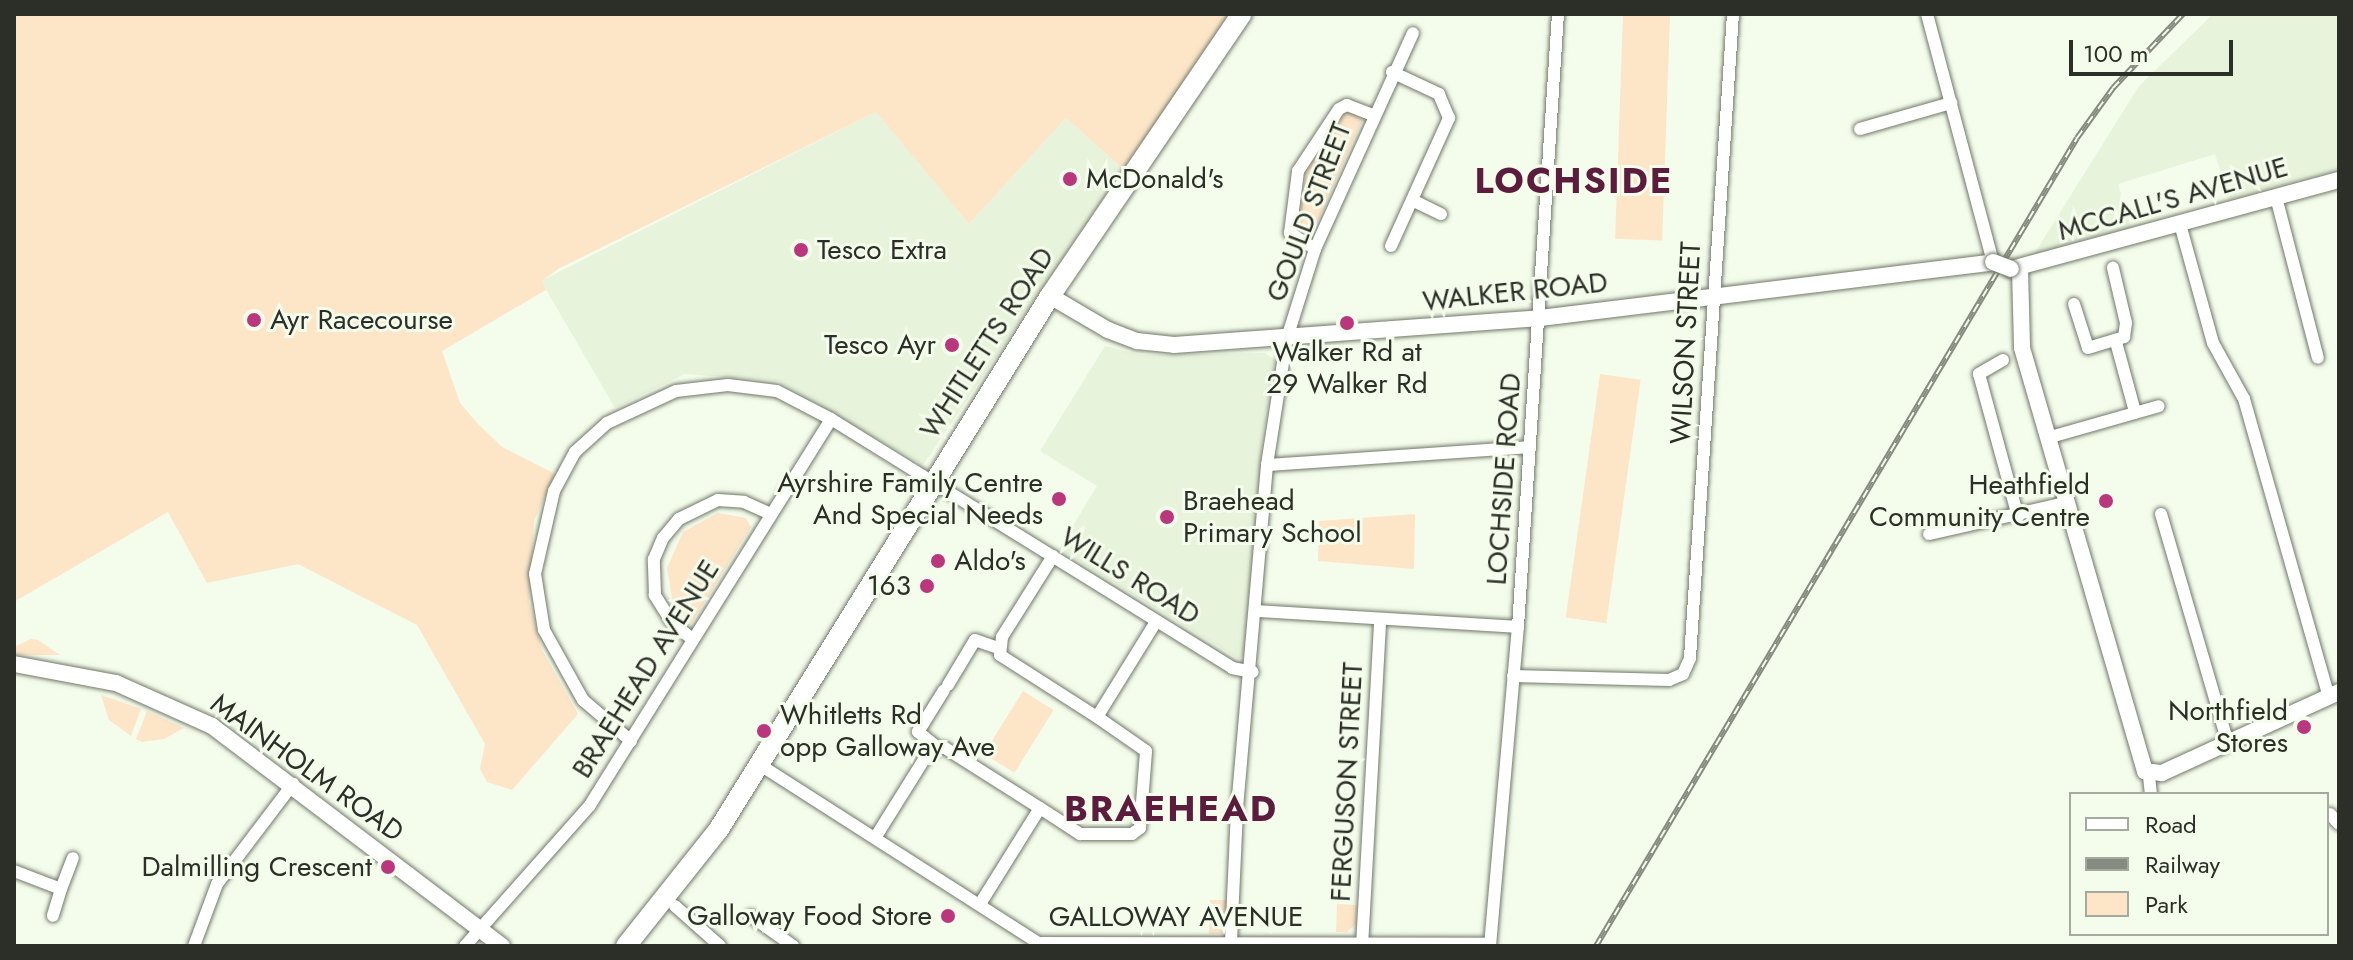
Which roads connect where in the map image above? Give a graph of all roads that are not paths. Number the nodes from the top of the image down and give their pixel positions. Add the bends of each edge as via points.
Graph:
1 (1242, 14) edge
2 (1254, 14) edge
3 (1558, 14) edge
4 (1733, 14) edge
5 (1927, 14) edge
6 (1413, 33) dead end
7 (1392, 72) junction
8 (1951, 103) junction
9 (1373, 115) junction
10 (1860, 129) dead end
11 (2339, 180) edge
12 (2276, 197) junction
13 (1414, 201) junction
14 (1441, 214) dead end
15 (2180, 224) junction
16 (1391, 246) dead end
17 (1315, 249) junction
18 (1993, 262) junction
19 (2113, 268) dead end
20 (2016, 269) junction
21 (1711, 294) junction
22 (1055, 299) junction
23 (2074, 304) dead end
24 (1540, 318) junction
25 (1287, 338) junction
26 (2116, 342) junction
27 (2318, 358) dead end
28 (2003, 360) dead end
29 (2159, 406) dead end
30 (2135, 412) junction
31 (831, 419) junction
32 (2047, 438) junction
33 (1528, 447) junction
34 (1267, 465) junction
35 (939, 483) junction
36 (2066, 503) junction
37 (771, 514) junction
38 (2161, 514) dead end
39 (2018, 517) junction
40 (1929, 534) dead end
41 (1053, 556) junction
42 (1257, 611) junction
43 (1380, 621) junction
44 (1156, 622) junction
45 (1518, 627) junction
46 (693, 640) junction
47 (998, 648) junction
48 (14, 664) edge
49 (1253, 672) junction
50 (1513, 676) junction
51 (2334, 694) edge
52 (1097, 717) junction
53 (631, 741) junction
54 (2228, 743) junction
55 (938, 748) junction
56 (768, 770) junction
57 (2149, 776) junction
58 (293, 784) junction
59 (2151, 792) edge
60 (1040, 808) junction
61 (875, 838) junction
62 (73, 858) dead end
63 (14, 871) edge
64 (61, 889) junction
65 (980, 904) junction
66 (675, 906) junction
67 (53, 916) dead end
68 (751, 916) dead end
69 (479, 928) junction
70 (776, 934) junction
71 (1231, 942) junction
72 (1037, 944) edge
73 (1210, 944) edge
74 (1362, 944) edge
75 (1490, 945) edge
76 (194, 946) edge
77 (465, 946) edge
78 (502, 946) edge
79 (626, 946) edge
80 (639, 946) edge
81 (720, 946) edge
82 (768, 946) edge
83 (793, 946) edge

1 - 22 main road, WHITLETTS ROAD
2 - 22 main road, WHITLETTS ROAD
3 - 24 street, LOCHSIDE ROAD
4 - 21 street, WILSON STREET
5 - 8 street
6 - 7 street, GOULD STREET
7 - 9 street, GOULD STREET
7 - 13 street via 1439,94 1448,110
8 - 10 street
8 - 18 street
9 - 17 street, GOULD STREET
9 - 17 street via 1347,105 1339,109 1298,171 1290,233
11 - 12 street, MCCALL'S AVENUE
12 - 15 street, MCCALL'S AVENUE
12 - 27 street
13 - 14 street
13 - 16 street
15 - 20 street, MCCALL'S AVENUE
15 - 51 street via 2213,343 2244,399
17 - 25 street, GOULD STREET
18 - 20 street, bridge
18 - 21 street, WALKER ROAD
19 - 26 street via 2127,297 2127,331
20 - 32 street via 2022,348
21 - 24 street, WALKER ROAD
21 - 50 street, WILSON STREET via 1690,658 1683,674 1669,680
22 - 25 street, WALKER ROAD via 1137,341 1174,345
22 - 35 main road, WHITLETTS ROAD
23 - 26 street via 2074,328 2088,348
24 - 25 street, WALKER ROAD
24 - 33 street, LOCHSIDE ROAD
25 - 34 street, GOULD STREET
26 - 30 street
28 - 39 street via 1981,368 1980,383
29 - 30 street
30 - 32 street
31 - 35 street, WILLS ROAD
31 - 37 street, BRAEHEAD AVENUE
31 - 53 street, WILLS ROAD via 777,391 728,385 643,402 607,423 575,452 554,491 535,574 544,630 583,700
32 - 36 street
33 - 34 street
33 - 45 street, LOCHSIDE ROAD
34 - 42 street, GOULD STREET
35 - 41 street, WILLS ROAD
35 - 56 main road, WHITLETTS ROAD
35 - 79 main road, WHITLETTS ROAD via 719,829
36 - 39 street
36 - 57 street
37 - 46 street, BRAEHEAD AVENUE
37 - 46 street via 744,502 718,500 679,519 663,538 654,559 655,595 671,621
38 - 54 street
39 - 40 street via 1972,521
41 - 44 street, WILLS ROAD
41 - 47 street
42 - 43 street
42 - 49 street, GOULD STREET
43 - 45 street
43 - 74 street, FERGUSON STREET
44 - 49 street, WILLS ROAD via 1232,668
44 - 52 street
45 - 50 street, LOCHSIDE ROAD
46 - 53 street, BRAEHEAD AVENUE
47 - 52 street via 1007,661
47 - 55 street via 975,640 918,732
48 - 58 street, MAINHOLM ROAD via 116,683 162,701 212,726
49 - 71 street, GOULD STREET via 1237,808
50 - 75 street, LOCHSIDE ROAD
51 - 54 street
52 - 60 street via 1146,751 1145,817 1140,828 1132,834 1080,834
53 - 69 street, BRAEHEAD AVENUE via 590,805
54 - 57 street
55 - 60 street
55 - 61 street via 925,758
56 - 61 street, GALLOWAY AVENUE
56 - 66 main road, WHITLETTS ROAD
57 - 59 street
58 - 69 street, MAINHOLM ROAD
58 - 76 street via 217,884
60 - 65 street
61 - 65 street, GALLOWAY AVENUE
62 - 64 street
63 - 64 street
64 - 67 street
65 - 72 street, GALLOWAY AVENUE
66 - 80 main road, WHITLETTS ROAD
66 - 81 street
68 - 70 street
69 - 77 street, BRAEHEAD AVENUE
69 - 78 street, MAINHOLM ROAD
70 - 82 street
70 - 83 street
71 - 73 street, GALLOWAY AVENUE
71 - 74 street, GALLOWAY AVENUE
72 - 73 street, GALLOWAY AVENUE
74 - 75 street, GALLOWAY AVENUE

